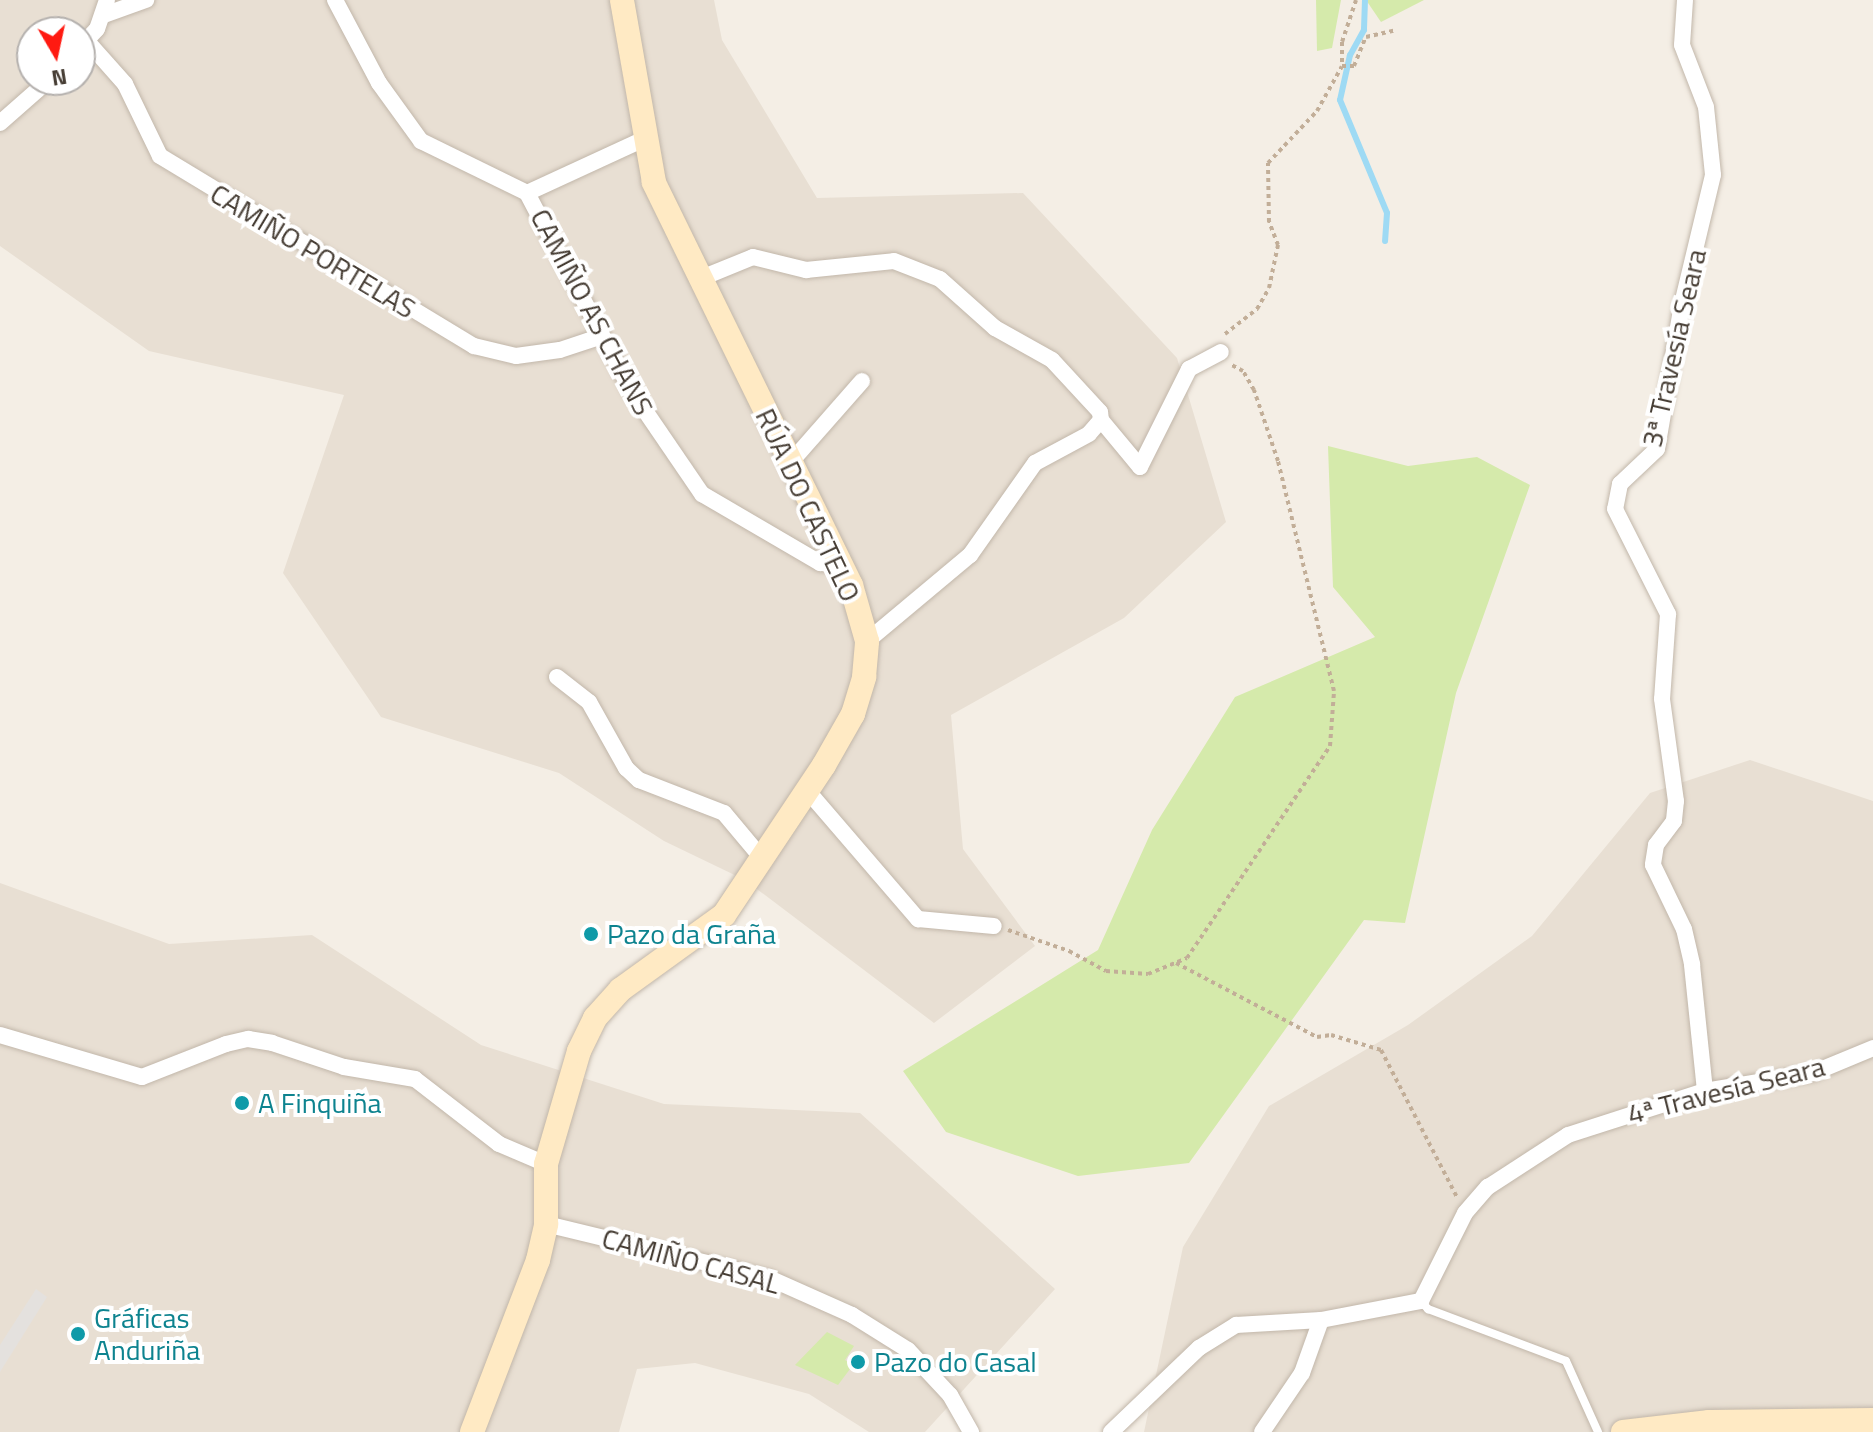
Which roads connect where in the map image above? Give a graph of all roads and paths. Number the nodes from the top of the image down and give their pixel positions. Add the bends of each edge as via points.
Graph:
1 (146, 0) edge
2 (335, 0) edge
3 (622, 0) edge
4 (1356, 0) edge
5 (1685, 0) edge
6 (105, 8) edge
7 (1393, 31) dead end
8 (96, 56) edge
9 (1342, 66) junction
10 (31, 96) edge
11 (0, 123) edge
12 (644, 139) junction
13 (527, 193) junction
14 (699, 279) junction
15 (602, 336) junction
16 (1221, 352) junction
17 (862, 381) dead end
18 (1101, 420) junction
19 (790, 463) junction
20 (840, 564) junction
21 (867, 641) junction
22 (557, 677) dead end
23 (806, 789) junction
24 (760, 856) junction
25 (994, 926) joint
26 (1175, 963) junction
27 (0, 1035) edge
28 (1873, 1048) edge
29 (1705, 1091) junction
30 (546, 1164) junction
31 (1465, 1213) junction
32 (546, 1224) junction
33 (1421, 1301) junction
34 (1321, 1320) junction
35 (1867, 1418) edge
36 (472, 1432) edge
37 (971, 1432) edge
38 (1111, 1432) edge
39 (1262, 1432) edge
40 (1598, 1432) edge
41 (1623, 1432) edge

1 - 6 street
2 - 13 street, CAMIÑO AS CHANS via 379,83 421,141
3 - 12 street, RÚA DO CASTELO
4 - 9 path via 1342,42
5 - 29 street, 3ª Travesía Seara via 1682,45 1706,107 1713,175 1682,304 1657,449 1620,484 1615,509 1668,614 1662,699 1676,801 1674,821 1656,845 1653,865 1684,929
7 - 9 path via 1366,37 1354,66
8 - 15 street, CAMIÑO PORTELAS via 125,84 160,156 461,339 516,356 560,350
9 - 16 path via 1317,111 1268,163 1269,222 1278,245 1269,288 1257,309 1225,335
10 - 11 street
12 - 13 street
12 - 14 street, RÚA DO CASTELO via 654,182
13 - 15 street, CAMIÑO AS CHANS
14 - 18 street via 753,257 806,270 894,261 940,279 995,328 1052,360 1080,386
14 - 19 street, RÚA DO CASTELO
15 - 20 street, CAMIÑO AS CHANS via 631,390 702,494 820,563
16 - 18 street via 1189,369 1140,467
16 - 26 path via 1243,371 1254,390 1278,461 1334,691 1330,746 1187,958
17 - 19 street
18 - 21 street via 1077,443 1035,463 970,555
19 - 20 street, RÚA DO CASTELO
20 - 21 street, RÚA DO CASTELO
21 - 23 street via 853,714
22 - 24 street via 589,702 626,768 639,780 724,813
23 - 24 street
23 - 25 street via 918,919
24 - 30 street via 724,915 620,990 595,1018 579,1051
25 - 26 path via 1069,951 1106,971 1148,974
26 - 31 path via 1317,1037 1331,1035 1381,1050
27 - 30 street via 142,1077 226,1044 248,1039 272,1043 344,1067 415,1079 499,1144
28 - 29 street, 4ª Travesía Seara via 1813,1073
29 - 31 street, 4ª Travesía Seara via 1568,1135 1488,1187
30 - 32 street
31 - 33 street, 4ª Travesía Seara
32 - 36 street via 529,1286
32 - 37 street, CAMIÑO CASAL via 769,1278 852,1315 908,1350 950,1395
33 - 34 street
33 - 40 lane via 1428,1309 1566,1361
34 - 38 street via 1236,1325 1199,1348
34 - 39 street via 1302,1373
35 - 41 street via 1709,1422

